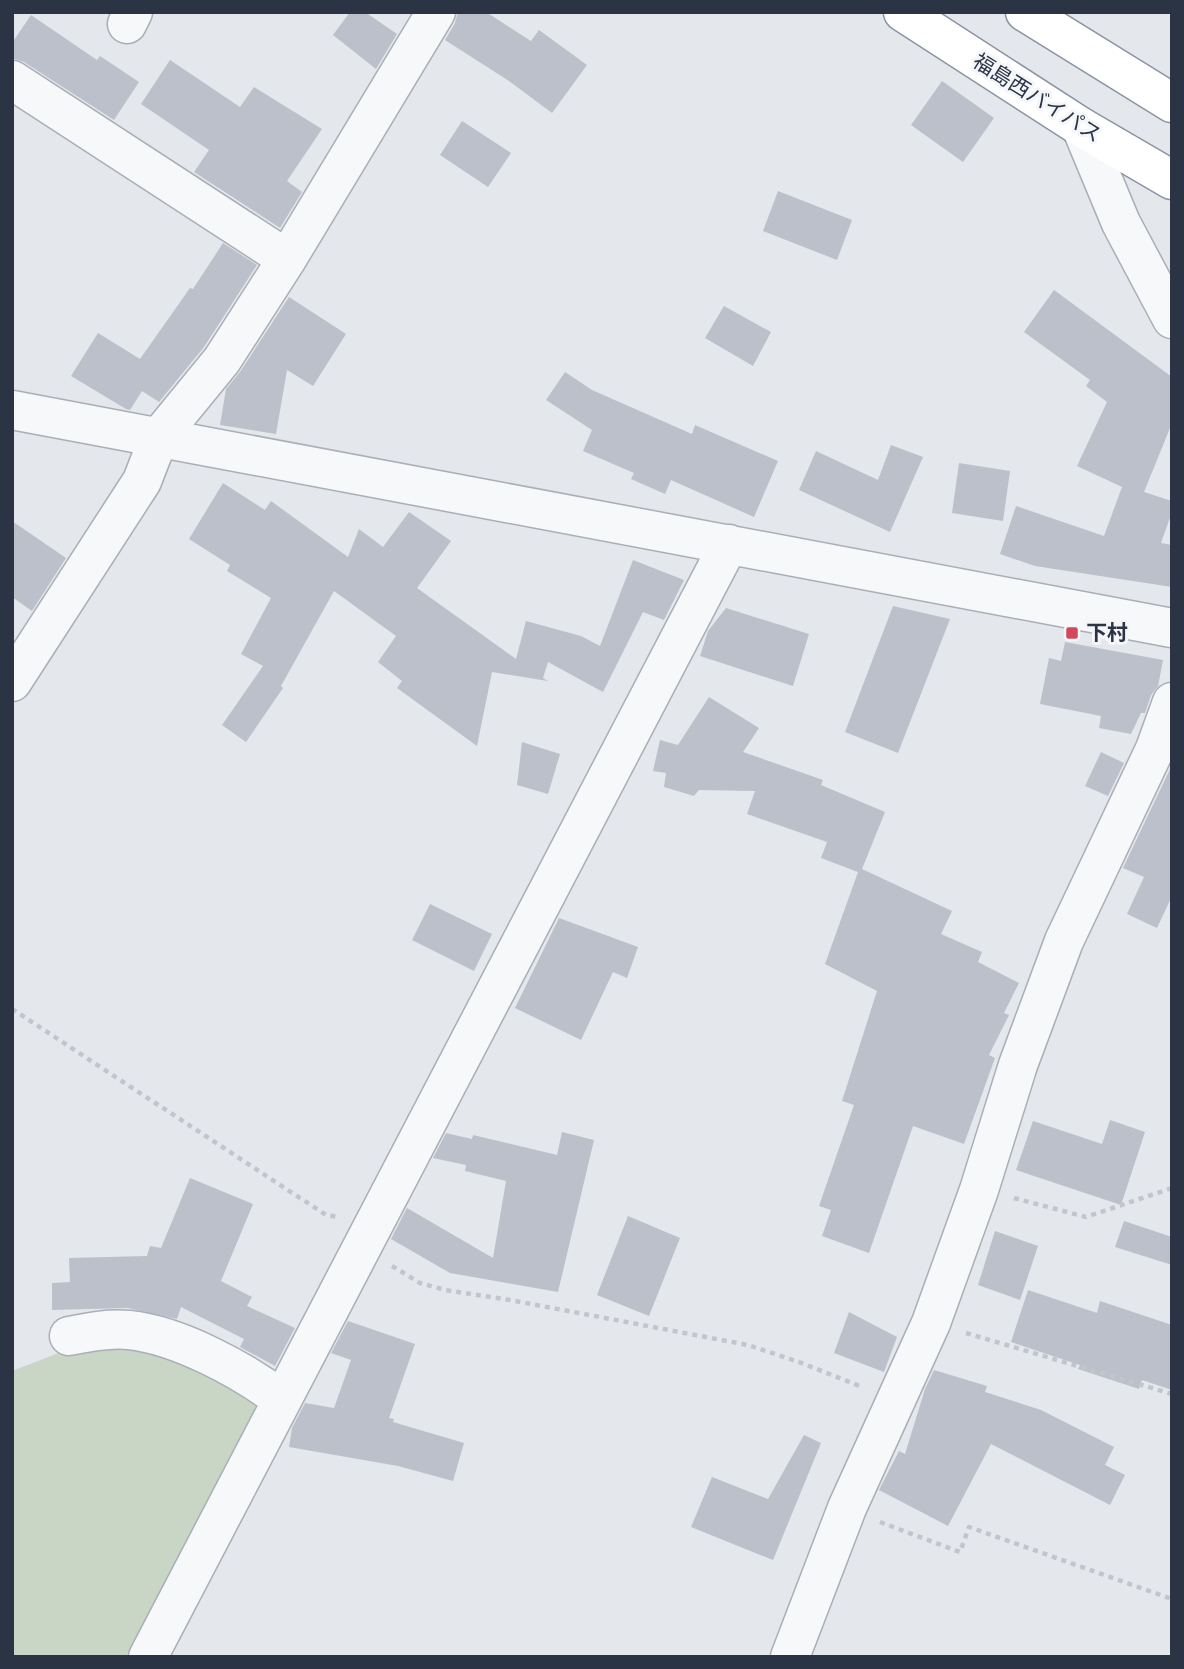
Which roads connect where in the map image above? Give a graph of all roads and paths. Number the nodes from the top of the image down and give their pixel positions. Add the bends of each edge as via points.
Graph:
1 (436, 12) edge
2 (903, 12) edge
3 (1025, 12) edge
4 (1060, 23) edge
5 (12, 80) edge
6 (1172, 103) edge
7 (1081, 127) junction
8 (1172, 180) edge
9 (287, 259) junction
10 (1172, 319) edge
11 (12, 410) edge
12 (159, 437) junction
13 (729, 544) junction
14 (1172, 628) edge
15 (12, 682) edge
16 (1172, 702) edge
17 (1163, 753) edge
18 (12, 1009) edge
19 (1172, 1188) edge
20 (979, 1190) junction
21 (367, 1234) junction
22 (931, 1322) junction
23 (69, 1336) dead end
24 (1172, 1394) edge
25 (282, 1400) junction
26 (897, 1402) junction
27 (847, 1508) junction
28 (1172, 1599) edge
29 (148, 1657) edge
30 (790, 1657) edge

1 - 9 street
2 - 7 highway, 福島西バイパス
3 - 4 highway
4 - 6 highway
5 - 9 street
7 - 8 highway, 福島西バイパス
7 - 10 street via 1121,223
9 - 12 street via 222,360
11 - 12 street
12 - 13 street
12 - 15 street via 142,481
13 - 14 street
13 - 21 street
16 - 17 street
17 - 20 street via 1064,941
18 - 21 path via 326,1215
19 - 20 path via 1086,1217
20 - 22 street
21 - 25 street
21 - 26 path via 420,1283 748,1345
22 - 24 path
22 - 26 street
23 - 25 street via 127,1330 153,1334 208,1356
25 - 29 street
26 - 27 street
27 - 28 path via 960,1552 969,1527
27 - 30 street

